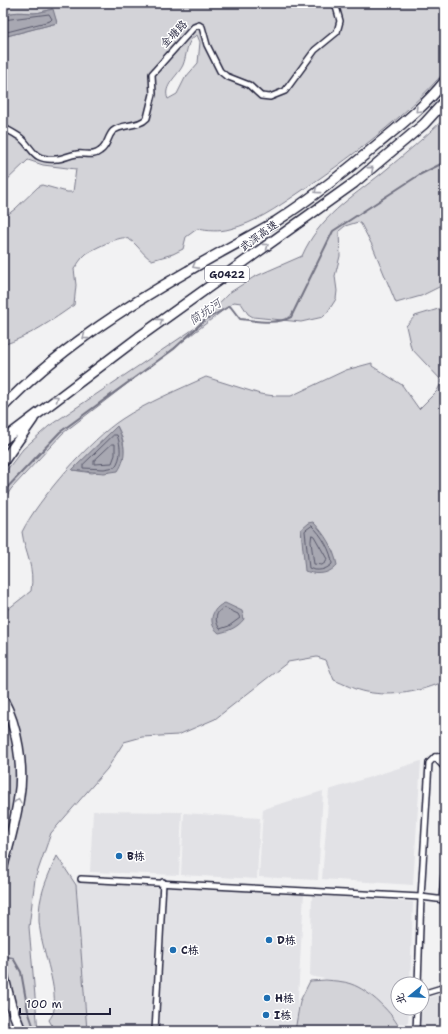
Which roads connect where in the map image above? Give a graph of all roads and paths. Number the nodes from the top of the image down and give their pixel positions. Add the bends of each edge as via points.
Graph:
1 (335, 3) edge
2 (445, 81) edge
3 (445, 101) edge
4 (3, 127) edge
5 (3, 407) edge
6 (39, 411) junction
7 (3, 440) edge
8 (3, 462) edge
9 (3, 700) edge
10 (445, 756) edge
11 (435, 757) junction
12 (445, 768) edge
13 (445, 861) edge
14 (3, 866) edge
15 (81, 879) dead end
16 (163, 882) junction
17 (421, 897) junction
18 (444, 900) edge
19 (3, 974) edge
20 (418, 976) edge
21 (445, 987) edge
22 (430, 992) edge
23 (417, 1016) edge
24 (21, 1031) edge
25 (155, 1031) edge
26 (416, 1031) edge

1 - 4 street, 金塘路 via 340,22 337,32 315,50 285,90 275,96 261,96 246,83 223,73 217,67 199,25 194,26 152,74 152,94 147,118 140,123 115,130 98,153 74,154 56,159 42,158 31,152 21,138
2 -> 5 highway, 武深高速 / G0422 via 417,112 364,156 275,222 152,292 92,331
6 -> 3 highway, 武深高速 / G0422 via 354,183 424,124
6 - 7 highway, 武深高速 / G0422
6 - 8 highway
14 -> 9 highway via 21,782 15,732 9,710
10 - 11 street
11 - 12 street
11 - 17 street via 429,764
13 - 18 street
15 - 16 street
16 - 17 street
16 - 25 street
17 - 18 street
17 - 20 street
19 - 24 highway via 11,1006
21 - 22 street
23 - 26 street

